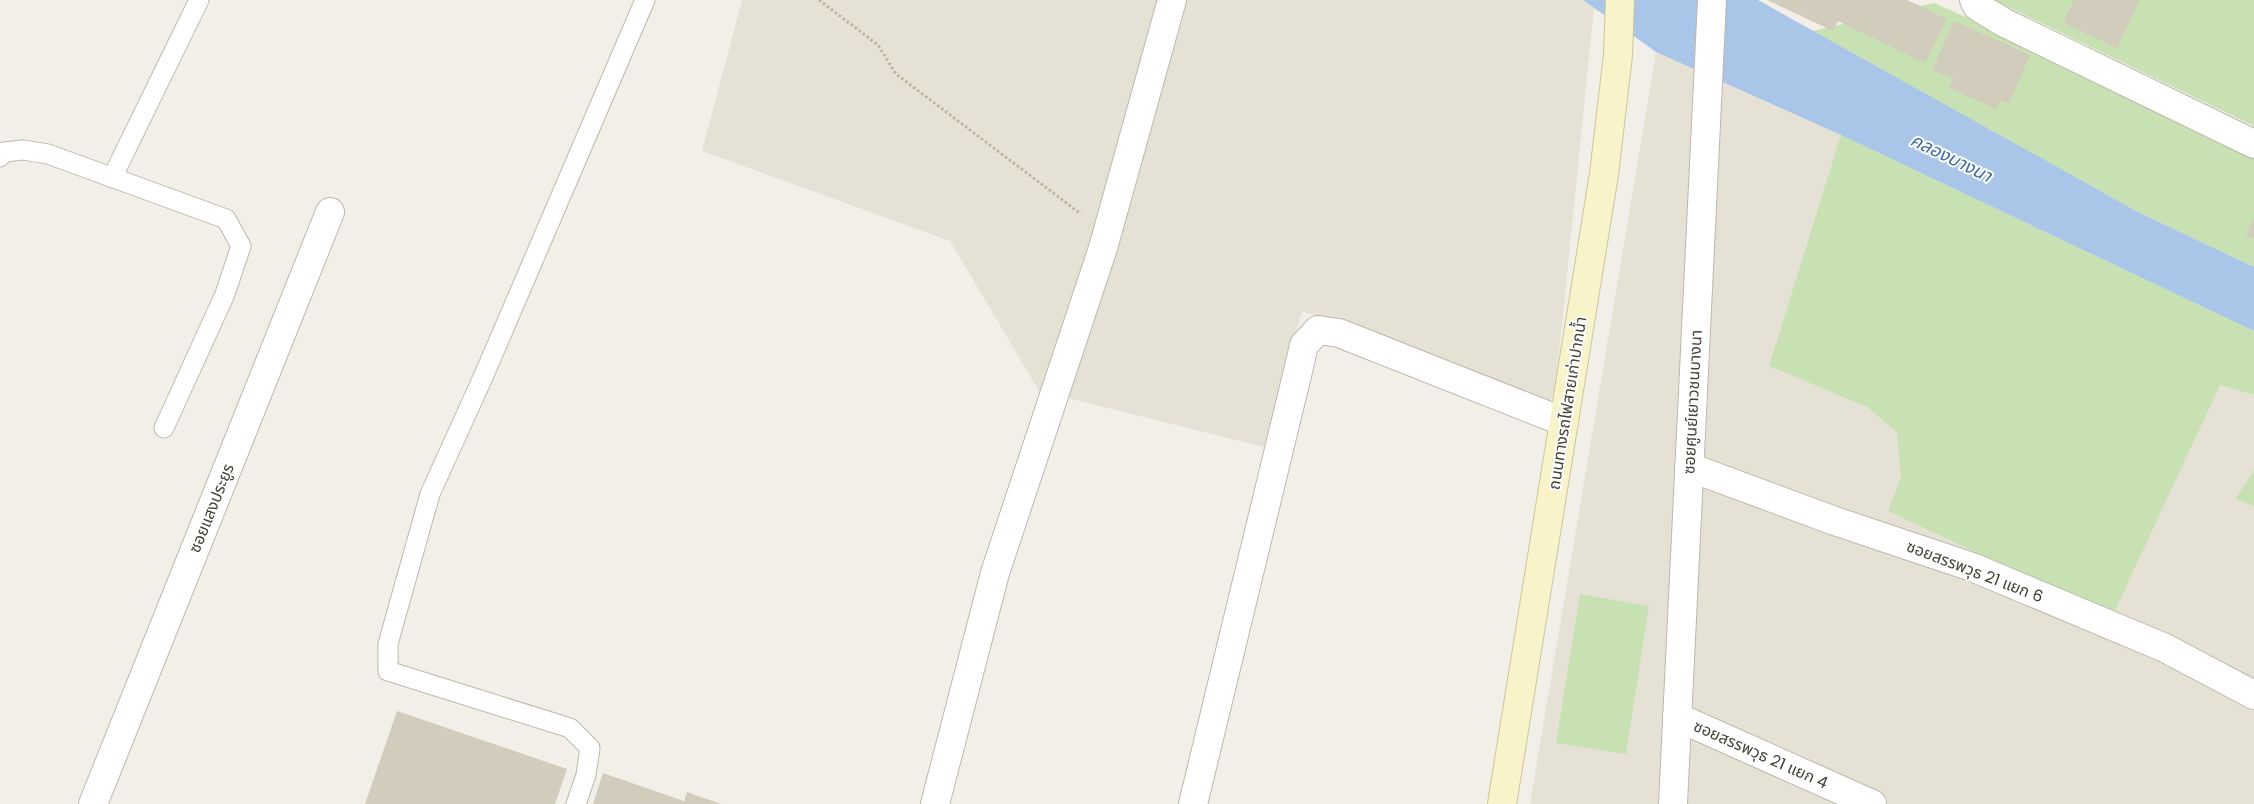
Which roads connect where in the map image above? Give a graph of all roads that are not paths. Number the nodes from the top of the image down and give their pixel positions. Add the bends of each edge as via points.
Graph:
1 (199, 0) edge
2 (645, 0) edge
3 (1172, 0) edge
4 (1620, 0) edge
5 (1712, 0) edge
6 (1974, 0) edge
7 (2254, 144) edge
8 (0, 157) edge
9 (112, 178) junction
10 (330, 212) dead end
11 (1564, 422) junction
12 (164, 428) dead end
13 (1689, 467) junction
14 (2254, 695) edge
15 (1677, 717) junction
16 (93, 804) edge
17 (576, 804) edge
18 (935, 804) edge
19 (1194, 804) edge
20 (1502, 804) edge
21 (1673, 804) edge
22 (1872, 804) edge

1 - 9 lane
2 - 17 lane via 430,494 388,644 388,671 570,728 590,748 586,775
3 - 18 street via 1107,234 995,573
4 - 11 main road, ถนนทางรถไฟสายเก่าปากน้ำ via 1618,55 1604,174
5 - 13 street, ซอยศูนย์เยาวชนบางนา
6 - 7 street via 1977,6 2003,22
8 - 9 lane via 4,152 23,150 48,154
9 - 12 lane via 226,219 241,246 225,294
10 - 16 street, ซอยแสงประยูร
11 - 19 street via 1339,333 1318,330 1304,345 1300,360
11 - 20 main road, ถนนทางรถไฟสายเก่าปากน้ำ
13 - 14 street, ซอยสรรพวุธ 21 แยก 6 via 1972,567 2165,648
13 - 15 street, ซอยศูนย์เยาวชนบางนา
15 - 21 street, ซอยศูนย์เยาวชนบางนา
15 - 22 street, ซอยสรรพวุธ 21 แยก 4

